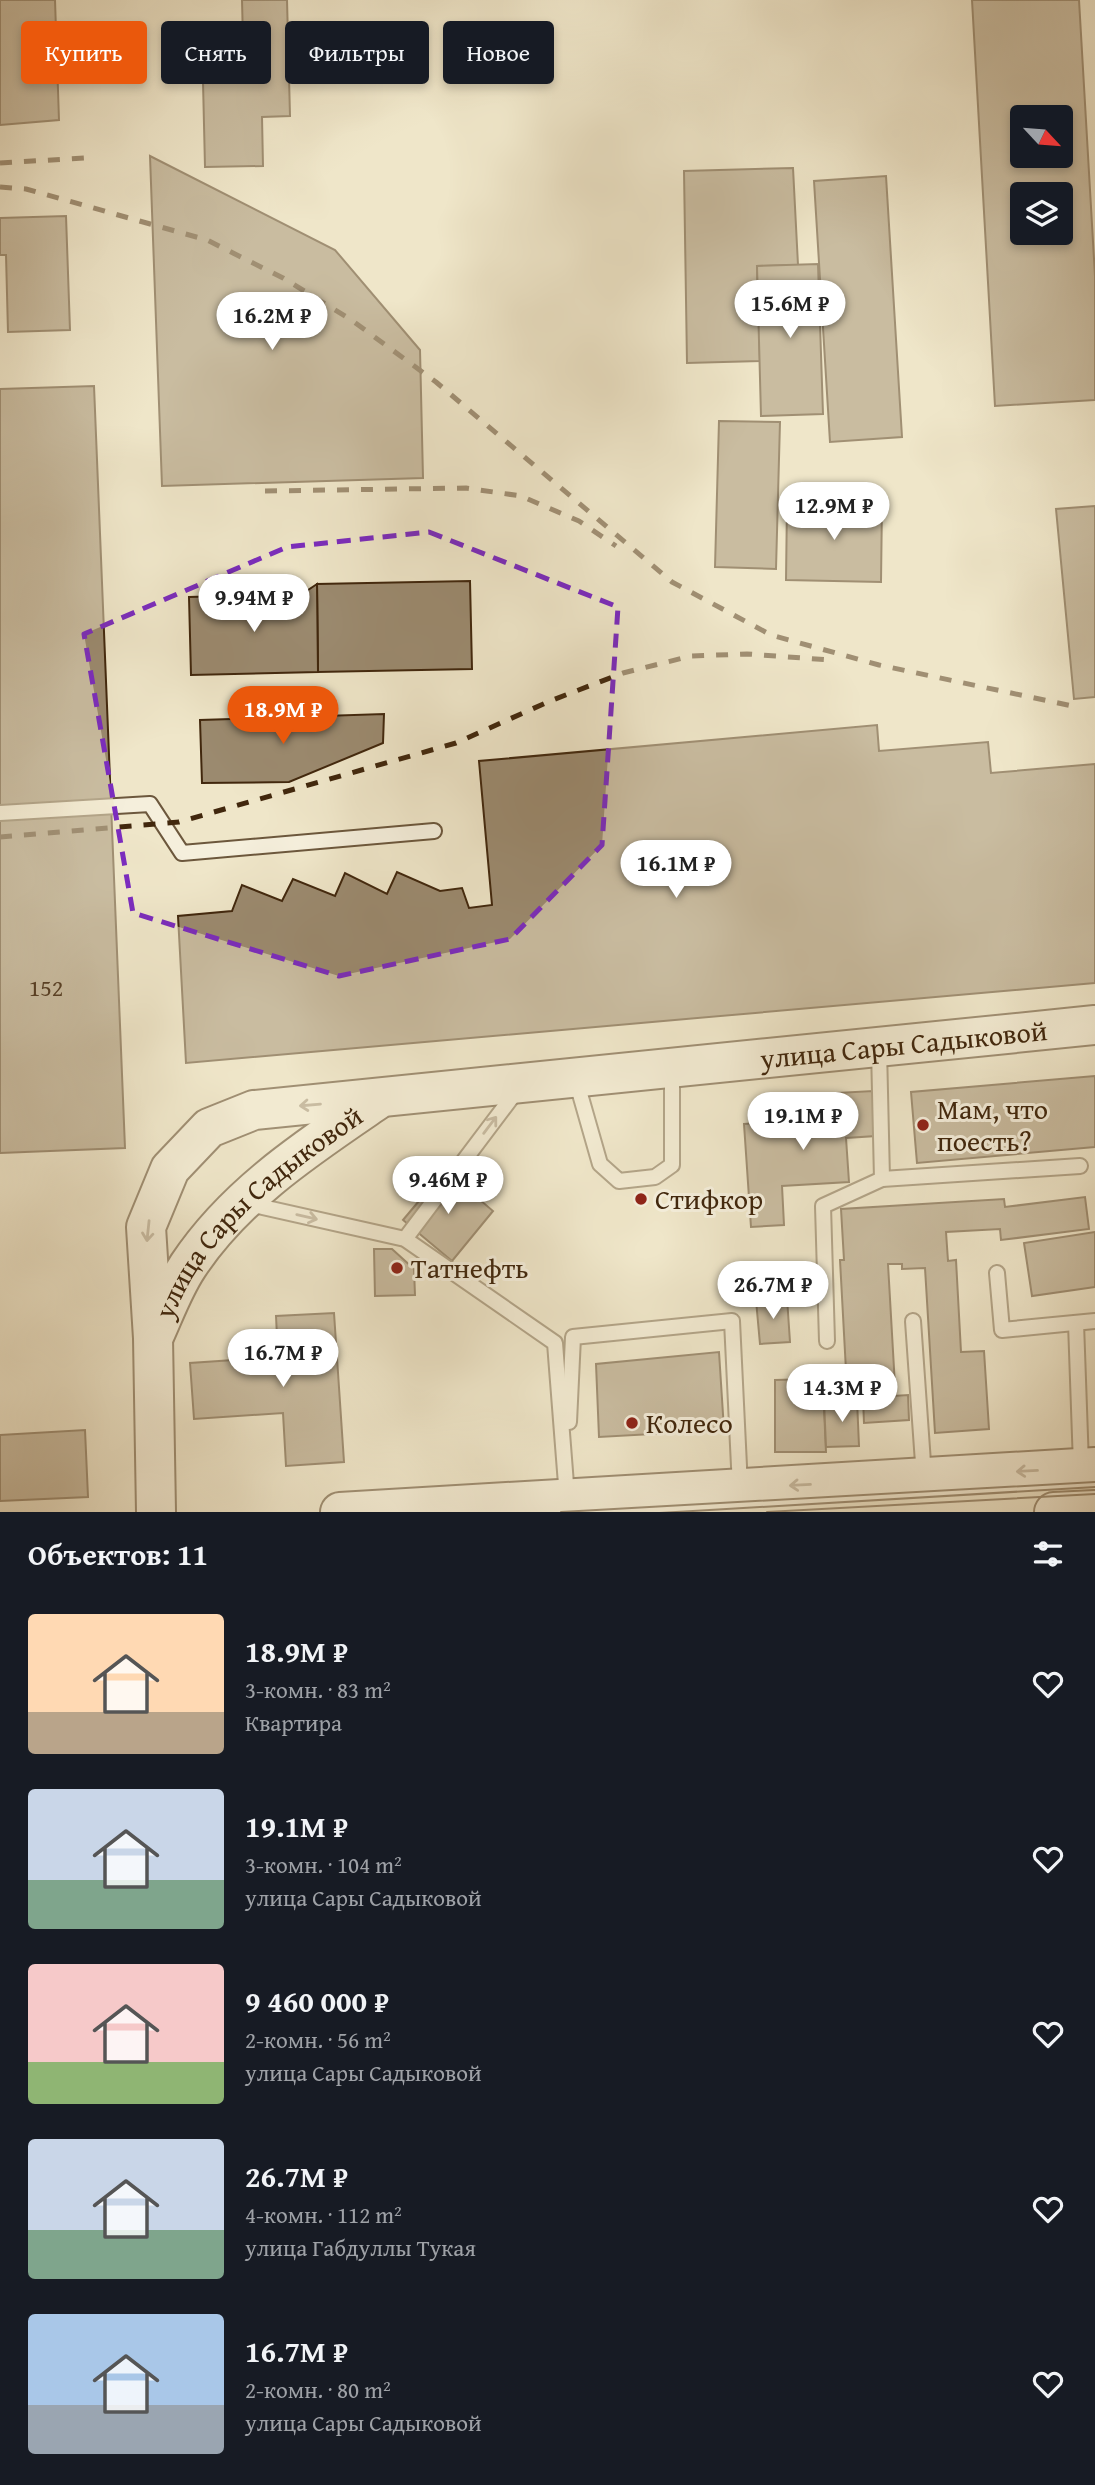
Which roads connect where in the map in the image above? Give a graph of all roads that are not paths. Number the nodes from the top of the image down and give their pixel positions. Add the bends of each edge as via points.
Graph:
1 (0, 813) edge
2 (434, 831) dead end
3 (1095, 1025) edge
4 (879, 1047) junction
5 (672, 1068) junction
6 (576, 1078) junction
7 (521, 1084) junction
8 (378, 1100) junction
9 (1080, 1166) dead end
10 (882, 1179) junction
11 (240, 1202) junction
12 (405, 1239) junction
13 (996, 1273) dead end
14 (914, 1321) dead end
15 (1095, 1321) edge
16 (1076, 1323) junction
17 (153, 1338) junction
18 (827, 1341) dead end
19 (1088, 1467) edge
20 (924, 1477) junction
21 (566, 1487) junction
22 (740, 1488) junction
23 (1095, 1510) edge
24 (156, 1512) edge
25 (340, 1512) edge
26 (1055, 1512) edge

1 - 2 lane via 150,804 182,853
3 - 4 street, улица Сары Садыковой
4 - 5 street, улица Сары Садыковой
4 - 10 lane
5 - 6 street, улица Сары Садыковой
5 - 6 lane via 672,1166 655,1177 619,1181 600,1164
6 - 7 street, улица Сары Садыковой
7 - 8 street, улица Сары Садыковой
12 -> 7 lane
8 - 11 street, улица Сары Садыковой via 298,1154
8 -> 17 street, улица Сары Садыковой via 254,1110 209,1128 170,1169 146,1227
9 - 10 lane
10 - 18 lane via 822,1206
11 -> 12 lane
11 - 17 street, улица Сары Садыковой via 187,1267
12 - 21 lane via 555,1343
13 - 16 lane via 1002,1330
14 - 20 lane
15 - 16 lane
16 - 19 lane
17 - 24 street, улица Сары Садыковой
19 -> 20 street
20 -> 22 street
21 - 22 street
21 - 22 lane via 573,1337 732,1321
21 - 25 street
23 - 26 street

